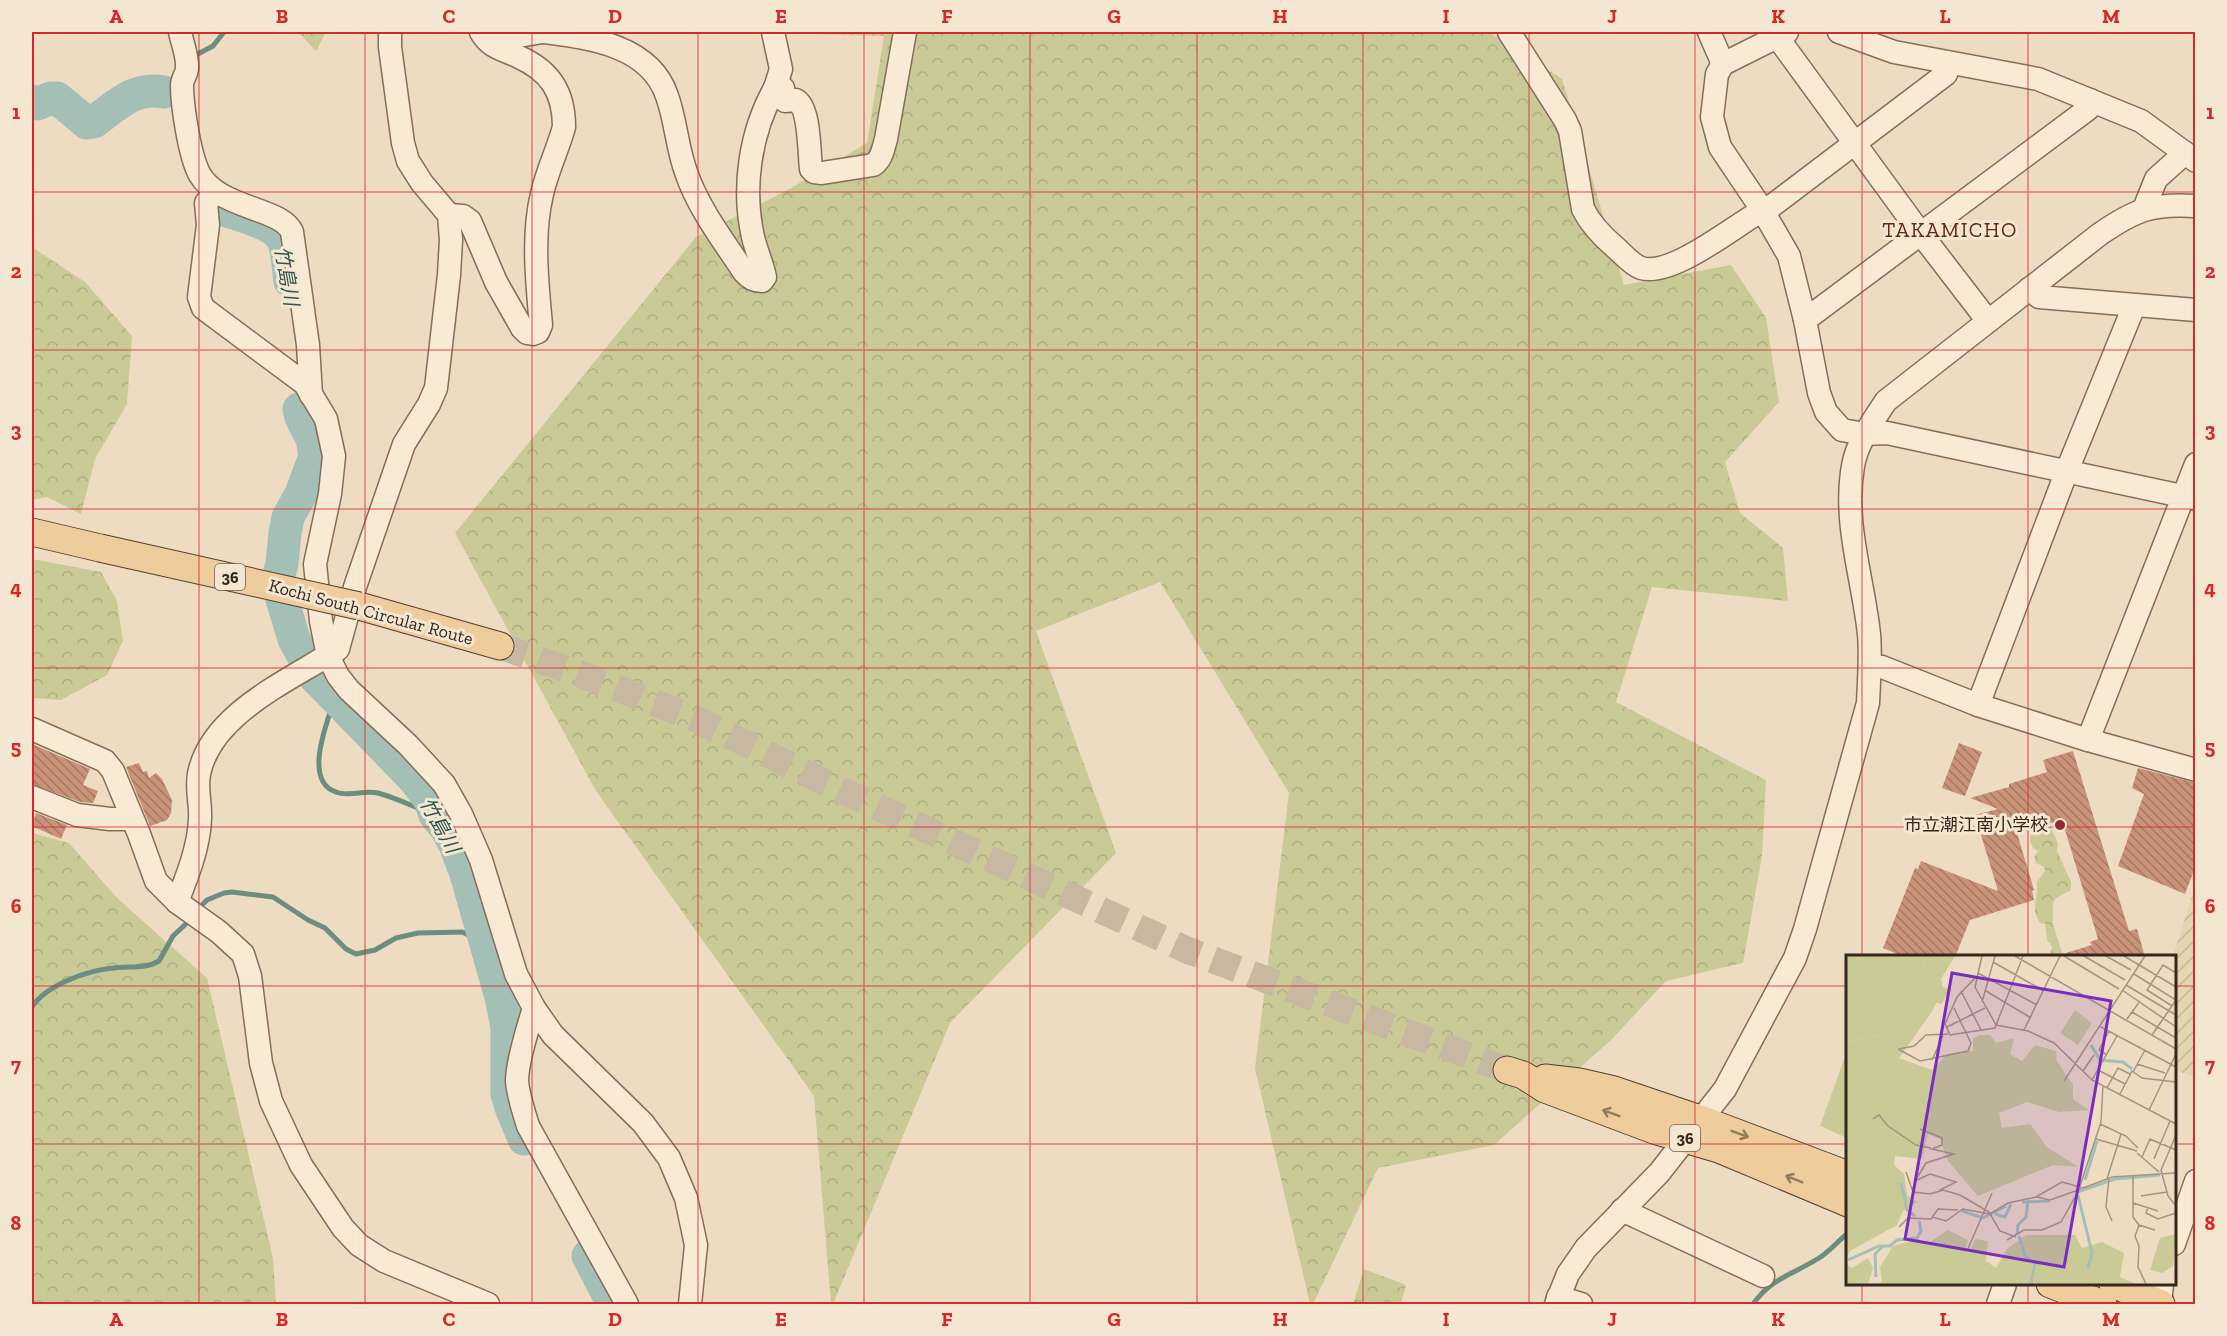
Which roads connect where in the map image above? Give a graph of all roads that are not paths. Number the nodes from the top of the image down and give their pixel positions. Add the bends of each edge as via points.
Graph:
1 (180, 32) edge
2 (390, 32) edge
3 (481, 32) edge
4 (505, 32) edge
5 (543, 32) edge
6 (773, 32) edge
7 (905, 32) edge
8 (1509, 32) edge
9 (1709, 32) edge
10 (1839, 32) edge
11 (1783, 35) edge
12 (1950, 63) junction
13 (1723, 64) junction
14 (775, 88) junction
15 (2090, 100) junction
16 (1855, 143) junction
17 (2190, 157) edge
18 (215, 192) junction
19 (2196, 206) edge
20 (2144, 208) junction
21 (1763, 211) junction
22 (449, 215) junction
23 (1921, 234) junction
24 (2029, 289) junction
25 (2134, 306) junction
26 (2196, 310) edge
27 (1805, 320) junction
28 (1988, 321) junction
29 (311, 395) junction
30 (1864, 434) junction
31 (2196, 464) edge
32 (2066, 473) junction
33 (2189, 498) edge
34 (32, 532) edge
35 (500, 646) tunnel mouth
36 (314, 663) junction
37 (1870, 666) junction
38 (1978, 705) junction
39 (32, 729) edge
40 (2088, 740) junction
41 (2196, 770) edge
42 (32, 797) edge
43 (136, 827) junction
44 (177, 902) junction
45 (534, 1008) junction
46 (1515, 1072) tunnel mouth
47 (1694, 1129) junction
48 (1846, 1174) edge
49 (2196, 1181) edge
50 (1846, 1202) edge
51 (1622, 1210) junction
52 (2176, 1241) edge
53 (1763, 1276) dead end
54 (2005, 1285) edge
55 (2053, 1285) edge
56 (2115, 1285) edge
57 (2162, 1285) edge
58 (1557, 1300) edge
59 (2160, 1304) edge
60 (488, 1305) edge
61 (627, 1305) edge
62 (690, 1305) edge
63 (1581, 1305) edge
64 (1998, 1305) edge
65 (2103, 1305) edge

1 - 18 street via 188,67 182,87 191,156
2 - 22 street via 408,161
3 - 22 street via 490,45 517,56 546,75 558,90 563,109 564,127 538,209 538,332 527,333 522,328 492,274 470,221
4 - 5 street via 513,37
5 - 14 street via 612,44 636,57 656,76 667,94 680,156 693,190 744,272 758,281 765,277 753,236 747,186 759,126
6 - 14 street via 781,69
7 - 14 street via 886,139 873,165 814,172 802,104 785,101 783,88
8 - 21 street via 1570,131 1587,217 1636,265 1647,269 1679,262
9 - 13 street
10 - 12 street via 1894,52
11 - 13 street
11 - 16 street
12 - 15 street via 2038,79
12 - 16 street via 1946,74
13 - 21 street via 1717,74 1712,117 1720,147
15 - 17 street via 2141,121
15 - 23 street via 2088,109
16 - 21 street
16 - 23 street
17 - 20 street via 2156,179
18 - 29 street via 290,227 308,345
18 - 29 street via 206,203 208,225 200,297 203,308 304,384
19 - 20 street
20 - 24 street via 2109,228
21 - 27 street via 1789,256
22 - 36 street via 449,275 436,388 404,444 338,649
23 - 27 street
23 - 28 street
24 - 25 street via 2039,297
24 - 28 street
25 - 26 street
25 - 32 street
27 - 30 street via 1826,412 1842,430
28 - 30 street via 1886,401
29 - 36 street via 326,419 334,456 315,564 321,621
30 - 32 street via 1887,433
30 - 37 street via 1853,464 1850,519 1869,634
31 - 33 street
32 - 33 street
32 - 38 street
33 - 40 street
34 - 35 main road, Kochi South Circular Route / 36, bridge via 360,606
36 - 44 street via 226,723 209,747 198,776 200,819 188,876
36 - 45 street via 338,676 444,784 481,860 516,974
37 - 38 street via 1882,667
37 - 47 street via 1868,703 1795,958 1725,1089
38 - 40 street
39 - 43 street via 105,761
40 - 41 street
42 - 43 street via 77,815
43 - 44 street via 156,881
44 - 60 street via 243,954 271,1101 301,1165 342,1228 384,1261
45 - 61 street via 517,1080 521,1105 528,1126
45 - 62 street via 553,1035 643,1123 669,1158 687,1198 696,1245
46 - 47 main road, 36 via 1545,1089 1654,1130
47 -> 48 main road, 36
50 -> 47 main road, 36 via 1719,1149
47 - 51 street via 1659,1173
49 - 52 street
51 - 53 street
51 - 58 street via 1586,1248 1568,1274
54 - 64 street
55 - 65 main road
56 - 59 main road
57 - 59 street
58 - 63 street

